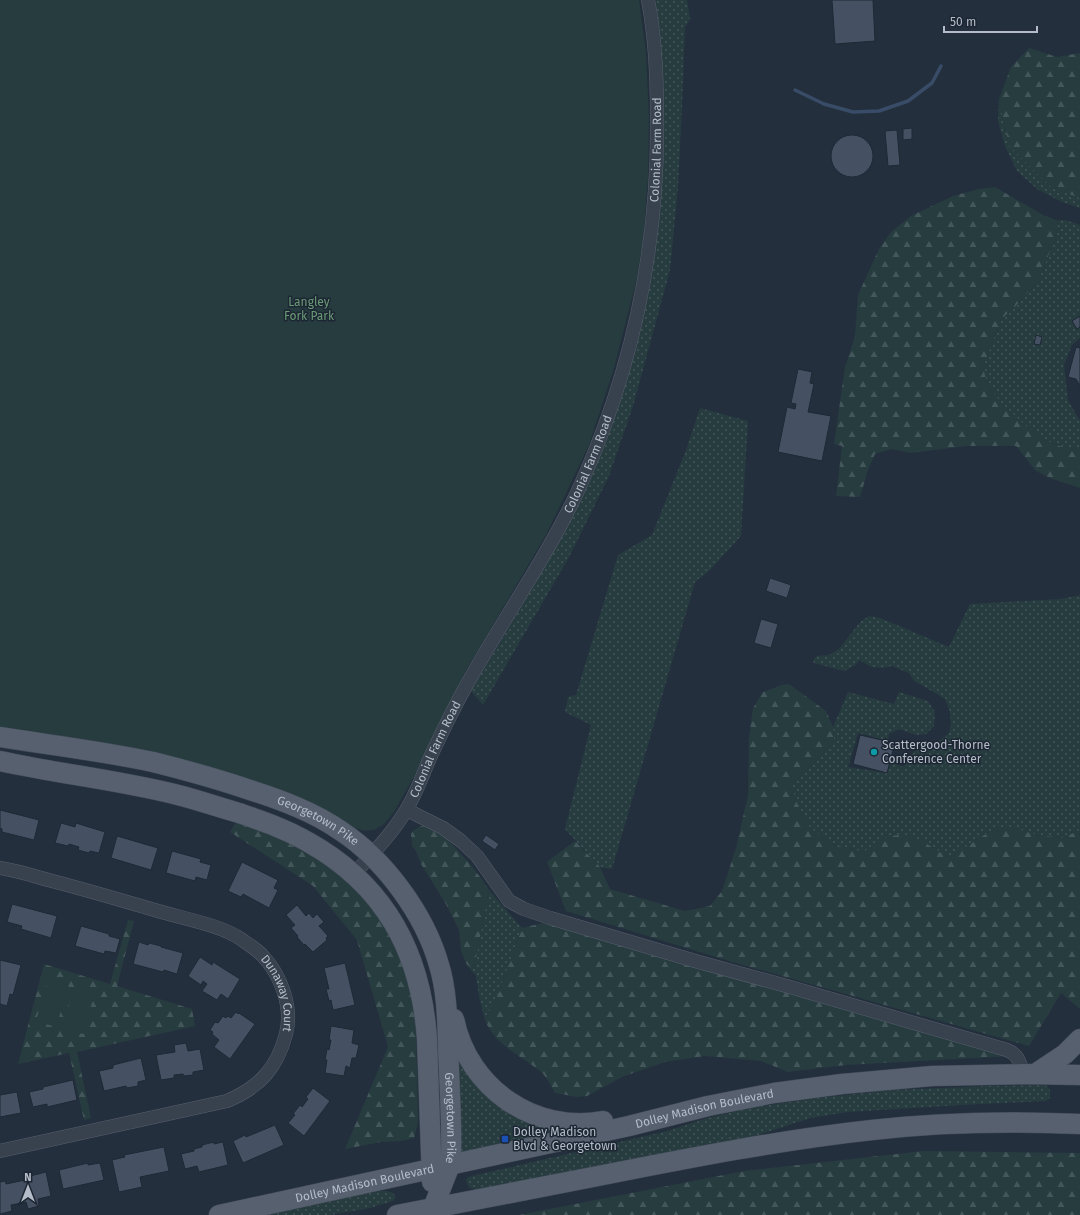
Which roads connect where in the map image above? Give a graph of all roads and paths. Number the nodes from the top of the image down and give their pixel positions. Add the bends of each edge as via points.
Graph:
1 (648, 0) edge
2 (0, 737) edge
3 (0, 761) edge
4 (407, 810) junction
5 (371, 855) junction
6 (0, 868) edge
7 (354, 874) junction
8 (443, 978) junction
9 (1080, 1039) edge
10 (1030, 1074) junction
11 (1080, 1075) edge
12 (708, 1106) junction
13 (1080, 1124) edge
14 (0, 1151) edge
15 (440, 1167) junction
16 (432, 1212) edge
17 (218, 1215) edge
18 (397, 1215) edge

1 - 4 street, Colonial Farm Road via 657,92 656,188 643,289 617,390 580,485 549,547 447,722
2 - 5 main road, Georgetown Pike via 146,761 240,787 316,815
3 - 7 main road, Georgetown Pike via 161,791 218,806 296,836 332,857
4 - 5 street, Colonial Farm Road
4 - 10 street via 443,828 461,841 477,856 509,901 524,909 1007,1050 1013,1052
5 - 7 street, Colonial Farm Road
5 - 8 main road, Georgetown Pike via 392,878 416,913 429,938
6 - 14 street, Dunaway Court via 214,927 240,938 261,954 272,967 285,996 288,1013 287,1030 276,1062 267,1075 242,1095 227,1101
7 - 15 main road, Georgetown Pike via 373,894 397,929 418,979 426,1022
8 - 12 main road via 457,1032 470,1061 498,1093 524,1111 550,1120 580,1124
8 - 15 main road, Georgetown Pike via 451,1155
9 - 10 main road via 1065,1054
10 - 11 main road, Dolley Madison Boulevard
10 - 12 main road, Dolley Madison Boulevard via 865,1081 781,1092
12 - 15 main road, Dolley Madison Boulevard
13 - 16 main road via 1019,1122 934,1125 822,1136 717,1153
15 - 16 main road, Georgetown Pike
15 - 17 main road, Dolley Madison Boulevard
16 - 18 main road

